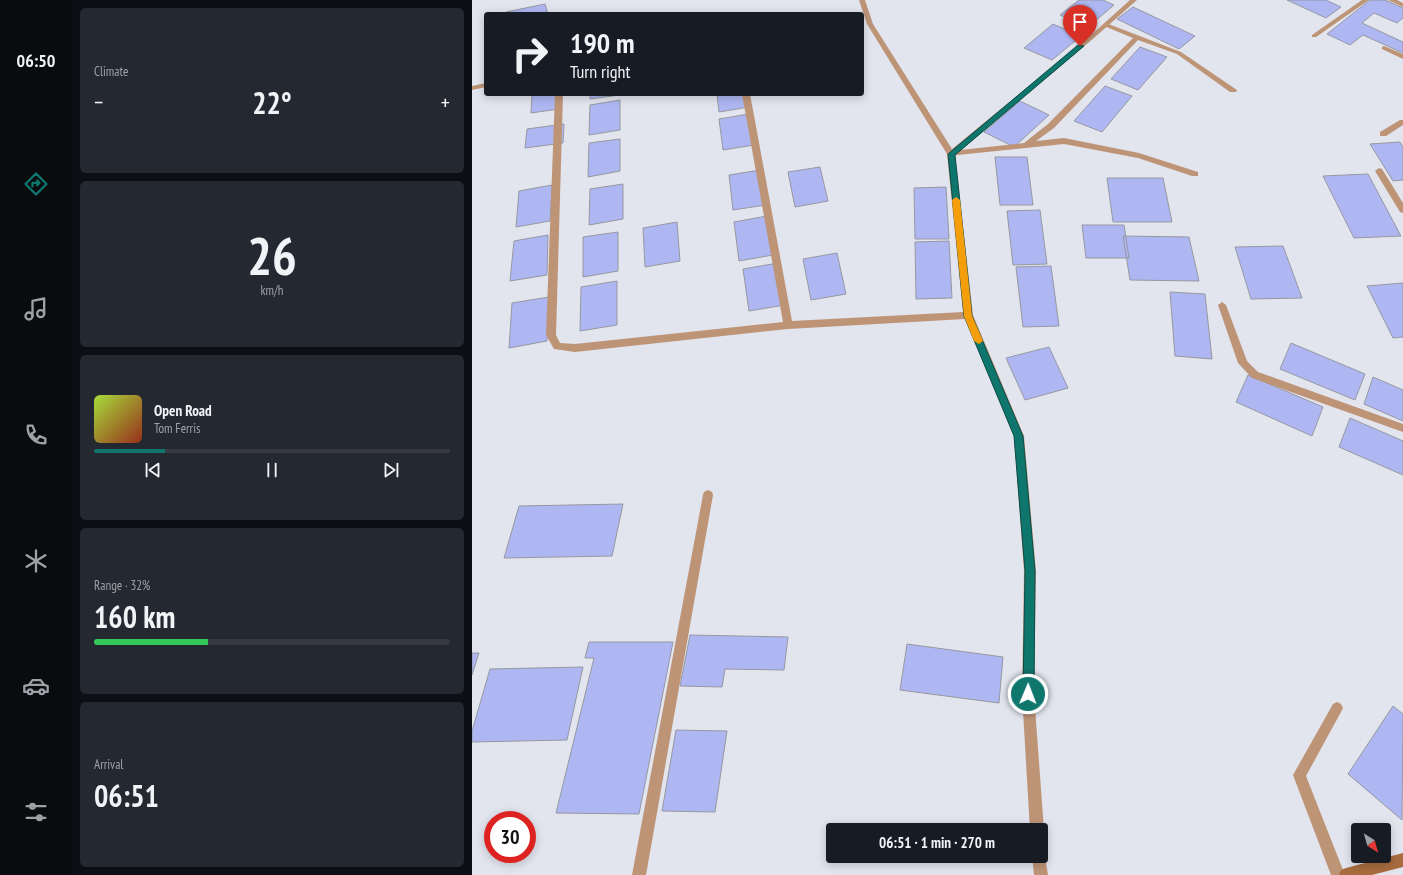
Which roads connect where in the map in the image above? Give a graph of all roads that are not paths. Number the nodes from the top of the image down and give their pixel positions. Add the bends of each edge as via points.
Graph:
1 (862, 0) edge
2 (1134, 0) edge
3 (1366, 0) edge
4 (1391, 0) edge
5 (1403, 5) edge
6 (1106, 25) junction
7 (1314, 36) dead end
8 (1136, 37) junction
9 (1384, 48) dead end
10 (1403, 58) edge
11 (484, 85) edge
12 (472, 88) edge
13 (1233, 90) dead end
14 (559, 96) edge
15 (746, 96) edge
16 (1403, 122) edge
17 (1383, 134) dead end
18 (1026, 145) junction
19 (951, 154) junction
20 (1379, 171) dead end
21 (1195, 174) dead end
22 (1403, 210) edge
23 (1222, 305) dead end
24 (968, 316) junction
25 (788, 324) junction
26 (1403, 428) edge
27 (708, 495) dead end
28 (1337, 708) dead end
29 (1037, 823) edge
30 (1403, 860) edge
31 (1040, 863) edge
32 (639, 875) edge
33 (1041, 875) edge
34 (1338, 875) edge
35 (1346, 875) edge

1 - 19 street via 870,24
2 - 6 street
3 - 7 street
4 - 5 street
6 - 8 street
6 - 19 street
8 - 13 street via 1179,54
8 - 18 street via 1051,126
9 - 10 street
11 - 12 street
14 - 25 street via 551,335 557,346 575,348
15 - 25 street
16 - 17 street
18 - 19 street
18 - 21 street via 1064,141 1139,156
19 - 24 street
20 - 22 street
23 - 26 street via 1243,363 1255,374
24 - 25 street
24 - 29 street via 1019,436 1030,571 1028,694
27 - 32 street
28 - 34 street via 1299,775
30 - 35 street
31 - 33 street

